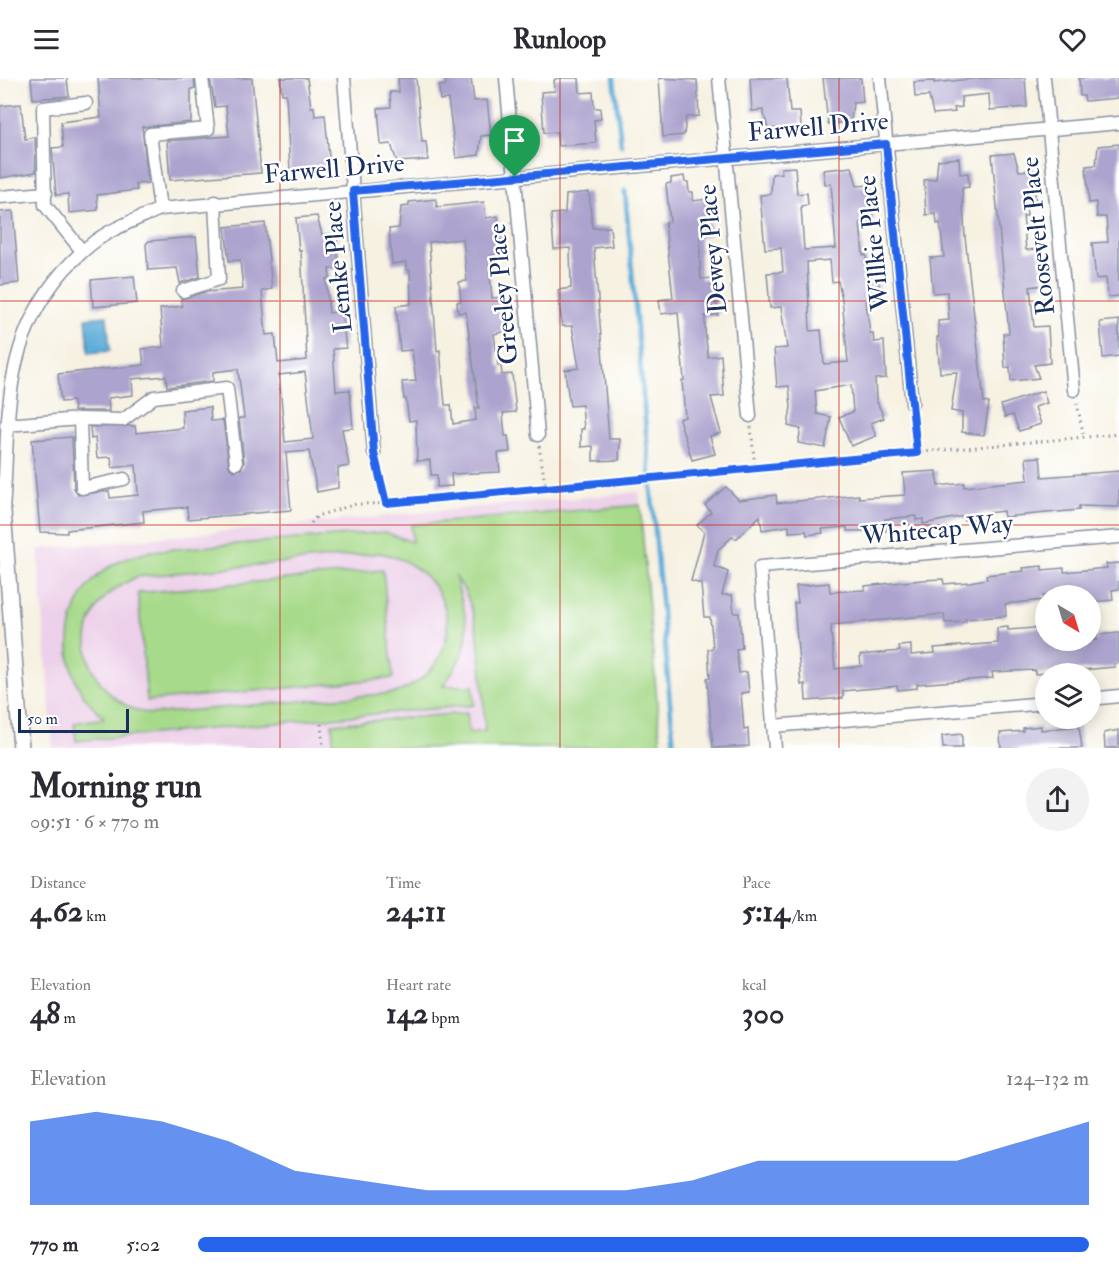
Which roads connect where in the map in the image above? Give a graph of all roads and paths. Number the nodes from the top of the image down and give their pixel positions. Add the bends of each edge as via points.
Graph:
1 (202, 78) edge
2 (344, 78) edge
3 (506, 78) edge
4 (719, 78) edge
5 (880, 78) edge
6 (1044, 78) edge
7 (86, 103) dead end
8 (1119, 123) edge
9 (1049, 129) junction
10 (886, 144) junction
11 (727, 158) junction
12 (515, 177) junction
13 (353, 191) junction
14 (46, 193) junction
15 (0, 197) edge
16 (215, 202) junction
17 (160, 209) junction
18 (82, 251) junction
19 (183, 291) dead end
20 (5, 375) edge
21 (1074, 390) joint
22 (912, 403) joint
23 (750, 416) joint
24 (80, 419) junction
25 (6, 425) junction
26 (538, 435) joint
27 (1119, 435) edge
28 (1084, 438) junction
29 (374, 453) joint
30 (917, 453) junction
31 (236, 464) dead end
32 (755, 468) junction
33 (124, 478) dead end
34 (3, 483) edge
35 (546, 490) junction
36 (386, 503) junction
37 (3, 511) joint
38 (310, 523) dead end
39 (1119, 537) edge
40 (1119, 696) edge
41 (1101, 698) edge
42 (1035, 704) edge
43 (321, 724) dead end
44 (773, 726) junction
45 (21, 748) edge
46 (323, 748) edge
47 (775, 748) edge

1 - 17 street via 208,129 150,134
2 - 13 street, Lemke Place
3 - 12 street, Greeley Place
4 - 11 street, Dewey Place
5 - 10 street, Willkie Place
6 - 9 street, Roosevelt Place
7 - 14 street via 43,108
8 - 9 street, Farwell Drive
9 - 10 street, Farwell Drive
9 - 21 street, Roosevelt Place
10 - 11 street, Farwell Drive
10 - 22 street, Willkie Place
11 - 12 street, Farwell Drive
11 - 23 street, Dewey Place
12 - 13 street, Farwell Drive
12 - 26 street, Greeley Place
13 - 16 street, Farwell Drive
13 - 29 street, Lemke Place
14 - 15 street
14 - 18 street via 45,204
16 - 17 street, Farwell Drive
16 - 19 street via 219,279
17 - 18 street, Farwell Drive via 105,234
18 - 20 street, Farwell Drive via 51,284 26,323
20 - 25 street, Farwell Drive
21 - 28 path
22 - 30 path
23 - 32 path
24 - 25 street
24 - 31 street via 123,420 154,397 227,388
24 - 33 street via 82,488
25 - 34 street, Farwell Drive
26 - 35 path
27 - 28 path
28 - 30 path
29 - 36 path
30 - 32 path
32 - 35 path
34 - 37 street, Farwell Drive
35 - 36 path
36 - 38 path via 356,504 317,516
37 - 45 street, Farwell Drive
39 - 44 street, Whitecap Way via 760,567
40 - 41 street
42 - 44 street
43 - 46 path
44 - 47 street

